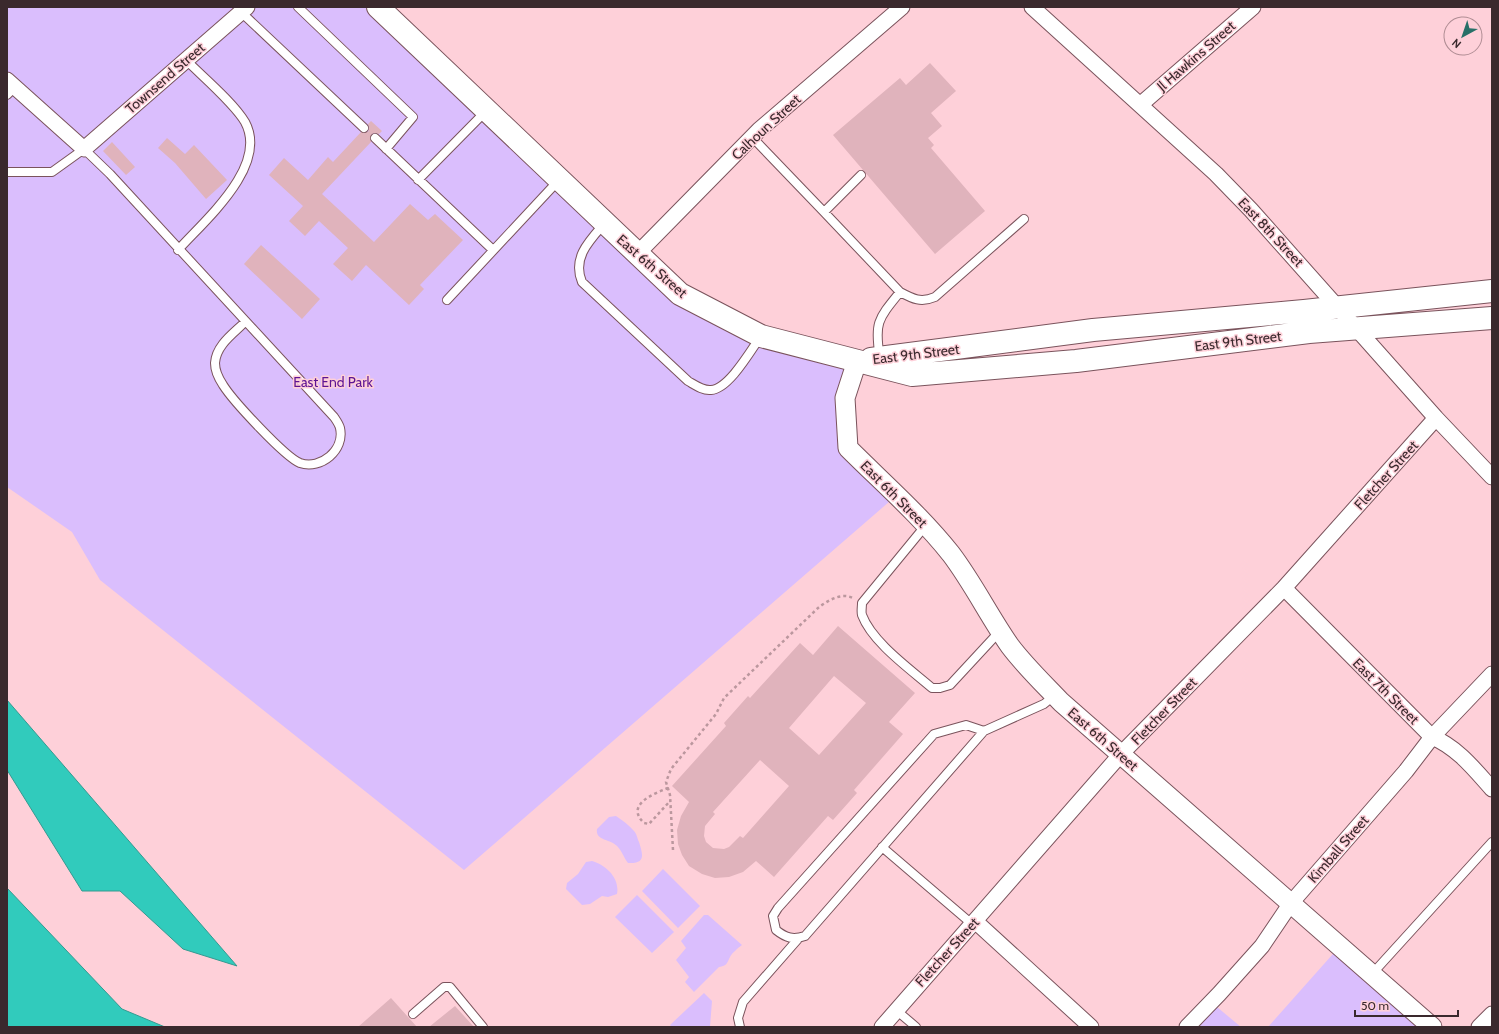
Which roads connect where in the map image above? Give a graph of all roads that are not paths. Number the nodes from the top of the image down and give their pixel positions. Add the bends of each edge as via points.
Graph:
1 (298, 7) edge
2 (378, 7) edge
3 (902, 7) edge
4 (1032, 7) edge
5 (1253, 7) edge
6 (244, 9) edge
7 (186, 60) junction
8 (10, 88) edge
9 (1140, 105) junction
10 (487, 110) junction
11 (364, 128) dead end
12 (752, 137) junction
13 (375, 138) dead end
14 (84, 148) junction
15 (386, 149) junction
16 (7, 172) edge
17 (861, 176) dead end
18 (418, 180) junction
19 (559, 180) junction
20 (824, 212) junction
21 (1024, 219) dead end
22 (605, 223) junction
23 (178, 250) junction
24 (493, 250) junction
25 (637, 254) junction
26 (1492, 291) edge
27 (900, 292) junction
28 (447, 300) dead end
29 (1338, 307) junction
30 (1492, 318) edge
31 (245, 322) junction
32 (1357, 328) junction
33 (761, 336) junction
34 (880, 358) junction
35 (857, 361) junction
36 (1436, 418) junction
37 (1492, 476) edge
38 (926, 525) junction
39 (1284, 588) junction
40 (1000, 631) junction
41 (1492, 674) edge
42 (1055, 695) junction
43 (984, 731) junction
44 (1432, 737) junction
45 (1121, 754) junction
46 (1492, 789) edge
47 (1492, 842) edge
48 (882, 847) junction
49 (1292, 903) junction
50 (974, 922) junction
51 (798, 939) junction
52 (1372, 974) junction
53 (896, 1010) junction
54 (413, 1014) dead end
55 (1492, 1014) edge
56 (483, 1027) edge
57 (740, 1027) edge
58 (882, 1027) edge
59 (916, 1027) edge
60 (1092, 1027) edge
61 (1187, 1027) edge
62 (1432, 1027) edge
63 (1479, 1027) edge

1 - 15 lane via 413,117
2 - 10 main road, East 6th Street
3 - 12 street, Calhoun Street
4 - 9 street, East 8th Street
5 - 9 street, Jl Hawkins Street
6 - 7 street, Townsend Street
6 - 11 lane
7 - 14 street, Townsend Street
7 - 23 lane via 236,110 245,122 251,140 247,163 230,192
8 - 14 street
9 - 29 street, East 8th Street via 1216,174
10 - 18 lane
10 - 19 main road, East 6th Street
12 - 20 lane
12 - 25 street, Calhoun Street
13 - 15 lane
14 - 16 lane via 52,172
14 - 23 lane
15 - 18 lane
17 - 20 lane
18 - 24 lane
19 - 22 main road, East 6th Street
19 - 24 lane
20 - 27 lane
21 - 27 lane via 935,297 920,301
22 - 25 main road, East 6th Street
22 - 33 lane via 582,253 579,263 582,282 688,381 699,388 712,390 724,385
23 - 31 lane
24 - 28 lane
25 - 33 main road, East 6th Street via 680,294
26 - 29 main road, East 9th Street
27 - 34 lane via 881,315 877,326 876,337
29 - 32 street, East 8th Street
29 - 34 main road, East 9th Street via 1093,330
30 - 32 main road, East 9th Street
31 - 31 lane via 334,417 340,428 340,439 336,449 321,463 309,465 293,459 236,402 220,380 215,363 217,354 228,338
32 - 35 main road, East 9th Street via 1076,361 912,375
32 - 36 street, East 8th Street
33 - 35 main road, East 6th Street
34 - 35 main road, East 9th Street
35 - 38 street, East 6th Street via 846,398 848,448
36 - 37 street, East 8th Street
36 - 39 street, Fletcher Street
38 - 40 street, East 6th Street via 972,584
38 - 40 lane via 862,603 862,614 871,630 889,650 932,688 950,685
39 - 44 street, East 7th Street
39 - 45 street, Fletcher Street
40 - 42 street, East 6th Street via 1035,676
41 - 44 street, Kimball Street
42 - 43 lane via 1044,704
42 - 45 street, East 6th Street
43 - 48 lane
43 - 51 lane via 966,725 934,734 830,849 773,916 776,930 789,938
44 - 46 street, East 7th Street via 1453,749
44 - 49 street, Kimball Street via 1406,771
45 - 49 street, East 6th Street
45 - 50 street, Fletcher Street
47 - 52 lane
48 - 50 lane
48 - 51 lane via 805,936
49 - 52 street, East 6th Street
49 - 61 street, Kimball Street via 1262,946
50 - 53 street, Fletcher Street
50 - 60 street
51 - 57 lane via 743,1002 738,1018
52 - 62 street, East 6th Street
53 - 58 street, Fletcher Street
53 - 59 lane
54 - 56 lane via 444,987 450,988
55 - 63 street

